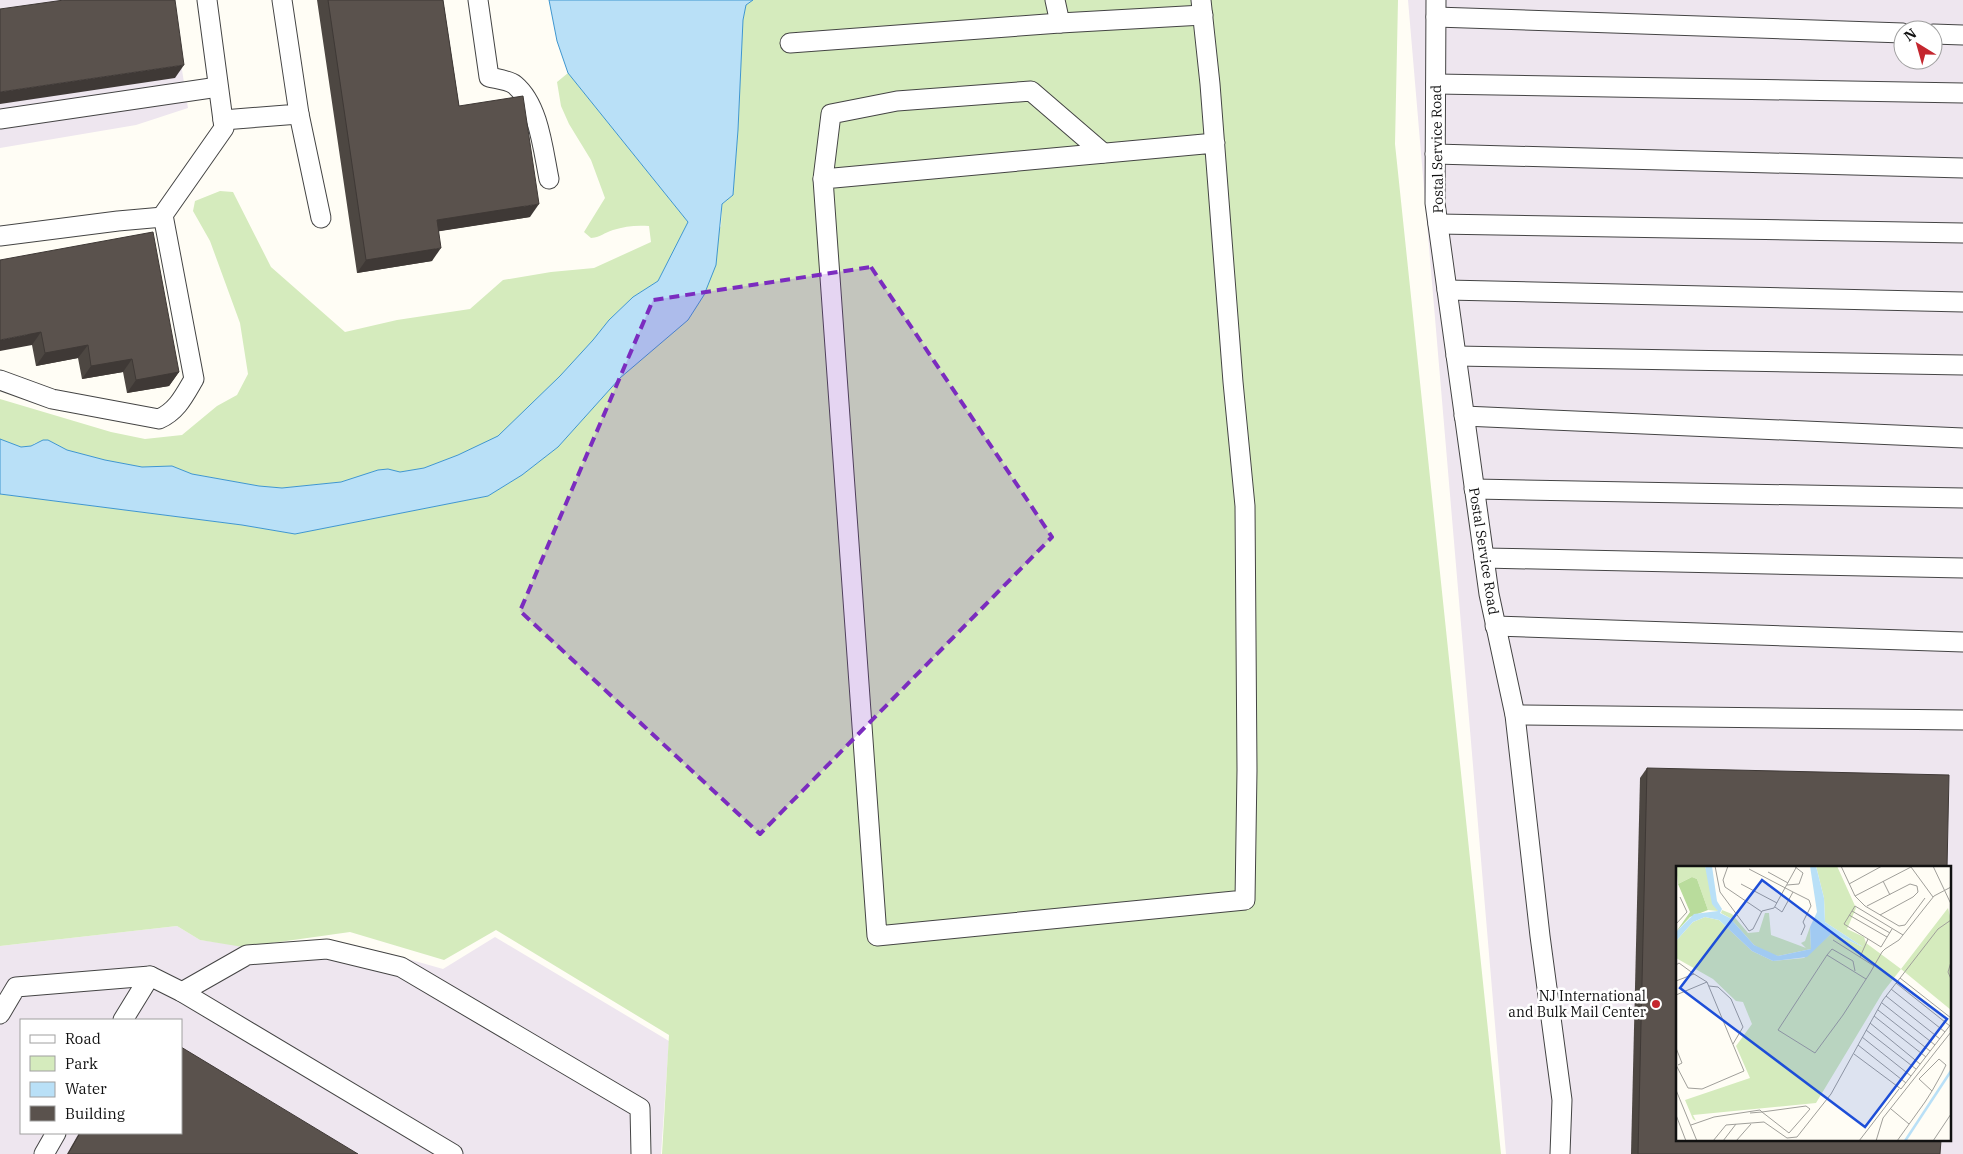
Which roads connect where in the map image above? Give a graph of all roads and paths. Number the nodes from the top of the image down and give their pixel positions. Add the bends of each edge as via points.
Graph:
1 (207, 0) edge
2 (282, 0) edge
3 (478, 0) edge
4 (1055, 0) edge
5 (1202, 8) edge
6 (1436, 9) edge
7 (1060, 23) junction
8 (1893, 32) edge
9 (1943, 34) edge
10 (1963, 34) edge
11 (790, 43) dead end
12 (1436, 84) junction
13 (218, 87) junction
14 (1963, 93) edge
15 (299, 114) junction
16 (0, 119) edge
17 (223, 124) junction
18 (1215, 143) junction
19 (1103, 154) junction
20 (1435, 154) junction
21 (1963, 168) edge
22 (549, 179) dead end
23 (823, 179) junction
24 (163, 217) junction
25 (321, 218) dead end
26 (1438, 224) junction
27 (1963, 232) edge
28 (0, 236) edge
29 (1447, 290) junction
30 (1963, 302) edge
31 (1456, 356) junction
32 (1963, 366) edge
33 (0, 380) edge
34 (1464, 416) junction
35 (1963, 438) edge
36 (1474, 489) junction
37 (1963, 498) edge
38 (1484, 558) junction
39 (1963, 568) edge
40 (1495, 626) junction
41 (1963, 642) edge
42 (1515, 715) junction
43 (1963, 720) edge
44 (150, 976) junction
45 (8, 987) edge
46 (182, 992) junction
47 (0, 1014) edge
48 (125, 1019) edge
49 (55, 1134) edge
50 (44, 1154) edge
51 (453, 1154) edge
52 (641, 1154) edge
53 (1560, 1154) edge

1 - 13 street
2 - 15 street
3 - 22 street via 490,77 514,84 528,99 539,131
4 - 7 street
5 - 7 street
5 - 18 street
6 - 8 street
6 - 12 street, Postal Service Road
7 - 11 street
9 - 10 street
12 - 14 street
12 - 20 street, Postal Service Road
13 - 16 street
13 - 17 street
15 - 17 street
15 - 25 street
17 - 24 street
18 - 19 street
18 - 23 street via 1245,506 1245,900 877,936
19 - 23 street
19 - 23 street via 1031,91 897,101 831,114
20 - 21 street
20 - 26 street, Postal Service Road
24 - 28 street
24 - 33 street via 194,379 170,414 159,419 52,399
26 - 27 street
26 - 29 street, Postal Service Road
29 - 30 street
29 - 31 street, Postal Service Road
31 - 32 street
31 - 34 street, Postal Service Road
34 - 35 street
34 - 36 street, Postal Service Road
36 - 37 street
36 - 38 street, Postal Service Road
38 - 39 street
38 - 40 street, Postal Service Road
40 - 41 street
40 - 42 street, Postal Service Road
42 - 43 street
42 - 53 street, Postal Service Road via 1562,1100
44 - 45 street
44 - 46 street
44 - 48 street
45 - 47 street
46 - 51 street
46 - 52 street via 247,954 327,949 401,967 640,1108
49 - 50 street

